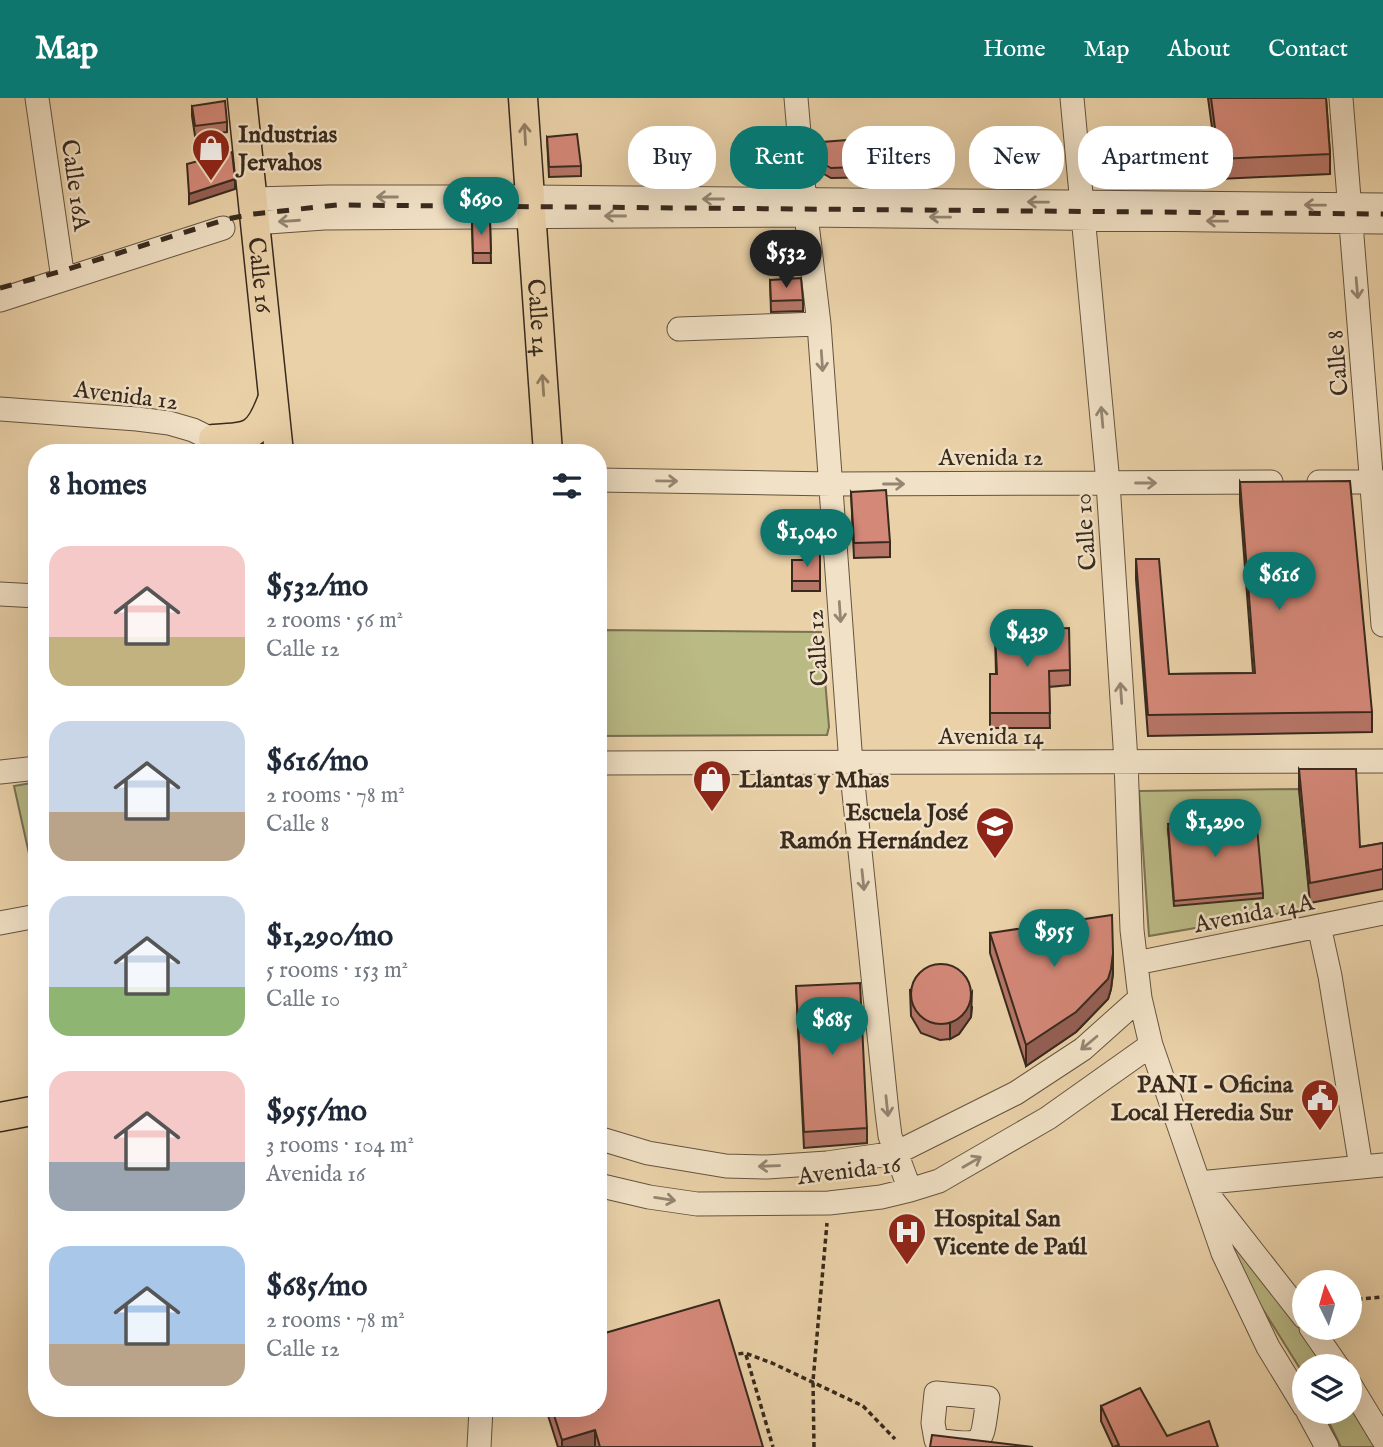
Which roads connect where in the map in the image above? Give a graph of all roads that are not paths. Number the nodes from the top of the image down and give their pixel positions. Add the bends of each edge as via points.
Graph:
1 (37, 98) edge
2 (242, 98) edge
3 (523, 98) edge
4 (796, 98) edge
5 (1072, 98) edge
6 (1341, 98) edge
7 (1383, 205) edge
8 (531, 206) junction
9 (805, 207) junction
10 (253, 211) junction
11 (1082, 211) junction
12 (1351, 214) junction
13 (1383, 222) edge
14 (223, 228) dead end
15 (63, 279) junction
16 (0, 300) edge
17 (819, 324) junction
18 (679, 329) dead end
19 (272, 400) junction
20 (0, 409) edge
21 (213, 439) junction
22 (223, 444) edge
23 (278, 444) edge
24 (547, 444) edge
25 (607, 480) edge
26 (1378, 482) edge
27 (1108, 483) junction
28 (831, 484) junction
29 (0, 594) edge
30 (28, 596) edge
31 (1383, 625) edge
32 (1126, 761) junction
33 (1383, 761) edge
34 (607, 763) edge
35 (851, 764) junction
36 (28, 769) edge
37 (0, 772) edge
38 (1383, 913) edge
39 (28, 918) edge
40 (0, 923) edge
41 (1319, 926) junction
42 (1136, 963) junction
43 (1140, 998) junction
44 (1151, 1045) junction
45 (28, 1111) edge
46 (0, 1116) edge
47 (607, 1141) edge
48 (896, 1153) junction
49 (1372, 1166) edge
50 (1199, 1183) junction
51 (607, 1187) edge
52 (910, 1190) junction
53 (1292, 1302) edge
54 (1292, 1386) edge
55 (988, 1398) joint
56 (1362, 1405) edge
57 (481, 1417) edge
58 (1315, 1424) edge
59 (1383, 1440) edge
60 (479, 1447) edge
61 (1327, 1447) edge

1 - 15 street, Calle 16A
2 - 10 main road, Calle 16
8 -> 3 main road, Calle 14
4 - 9 street, Calle 12
5 - 11 street, Calle 10
6 - 12 street, Calle 8
7 - 12 street
9 -> 8 street
8 -> 10 street via 324,218
24 -> 8 main road, Calle 14
11 -> 9 street
9 - 17 street, Calle 12
10 - 19 main road, Calle 16
12 -> 11 street
27 -> 11 street, Calle 10
12 - 13 street
12 -> 26 street, Calle 8
14 - 15 street
15 - 16 street
17 - 18 street
17 -> 28 street, Calle 12
19 - 21 main road via 258,429 237,438
19 - 23 main road, Calle 16
20 - 21 street, Avenida 12 via 169,423
21 - 22 street, Avenida 12
25 -> 28 street, Avenida 12
27 -> 26 street, Avenida 12
26 - 31 street, Calle 8
28 -> 27 street, Avenida 12
32 -> 27 street, Calle 10
28 -> 35 street, Calle 12
29 - 30 street
32 - 33 street, Avenida 14
32 - 35 street, Avenida 14
32 - 42 street, Calle 10
34 - 35 street, Avenida 14
35 -> 48 street, Calle 12 via 887,1112
36 - 37 street
38 - 41 street, Avenida 14A
39 - 40 street
41 - 42 street, Avenida 14A
41 - 49 street
42 - 43 street, Calle 10
43 - 44 street, Calle 10
43 -> 48 street, Avenida 16 via 1083,1049 1016,1093
44 - 50 street, Calle 10
52 -> 44 street, Avenida 16 via 939,1181 1048,1118
45 - 46 main road
48 -> 47 street, Avenida 16 via 827,1163 726,1166 648,1153
48 - 52 street, Calle 12
49 - 50 street
50 - 53 street
50 - 54 street, Calle 10 via 1223,1253
51 -> 52 street, Avenida 16 via 697,1204 829,1203
55 - 55 street via 936,1393 936,1440 978,1441
56 - 59 street
57 - 60 street
58 - 61 street

